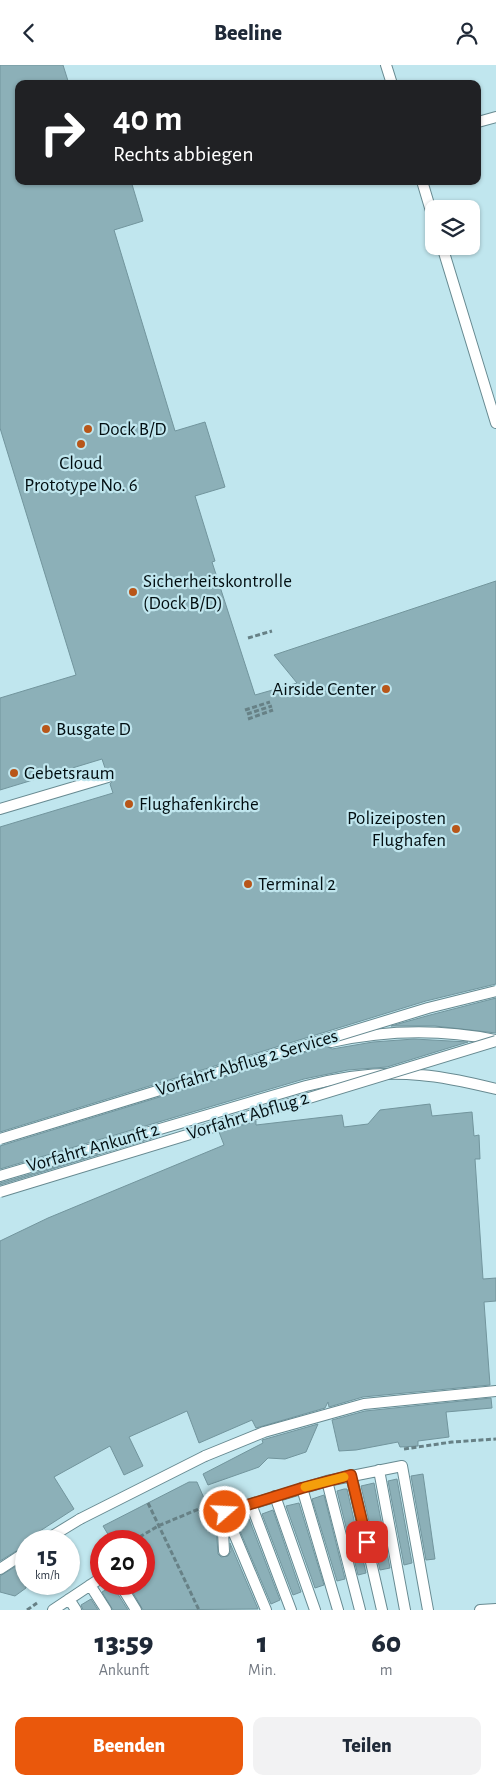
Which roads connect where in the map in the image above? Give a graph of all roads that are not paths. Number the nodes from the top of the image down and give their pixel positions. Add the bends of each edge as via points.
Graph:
1 (386, 65) edge
2 (391, 80) edge
3 (496, 117) edge
4 (481, 121) edge
5 (423, 185) edge
6 (428, 200) edge
7 (445, 255) edge
8 (496, 423) edge
9 (108, 777) dead end
10 (0, 809) edge
11 (496, 991) edge
12 (496, 1040) edge
13 (496, 1089) edge
14 (0, 1139) edge
15 (0, 1176) edge
16 (0, 1192) edge
17 (493, 1391) edge
18 (379, 1470) junction
19 (351, 1475) junction
20 (327, 1481) junction
21 (302, 1488) junction
22 (275, 1496) junction
23 (251, 1504) junction
24 (225, 1512) junction
25 (62, 1530) edge
26 (224, 1551) dead end
27 (15, 1559) edge
28 (0, 1569) edge
29 (90, 1585) edge
30 (96, 1595) edge
31 (127, 1595) edge
32 (68, 1599) junction
33 (496, 1609) edge
34 (53, 1610) edge
35 (76, 1610) edge
36 (106, 1610) edge
37 (136, 1610) edge
38 (266, 1610) edge
39 (291, 1610) edge
40 (315, 1610) edge
41 (338, 1610) edge
42 (360, 1610) edge
43 (382, 1610) edge
44 (405, 1610) edge
45 (428, 1610) edge
46 (480, 1610) edge

1 - 2 lane
3 - 4 lane
5 - 6 lane
7 - 8 lane
9 - 10 lane
11 - 14 lane, Vorfahrt Abflug 2 Services, bridge via 428,1008
12 - 14 lane via 453,1033 417,1032 332,1041
12 - 16 lane, Vorfahrt Abflug 2, bridge
13 - 15 lane, Vorfahrt Ankunft 2 via 449,1079 388,1073 322,1081
17 - 25 lane, bridge via 364,1404 264,1432 205,1456
18 - 19 lane
18 - 44 lane
18 - 45 lane via 402,1466
19 - 20 lane
19 - 43 lane
20 - 21 lane
20 - 42 lane
21 - 22 lane
21 - 41 lane
22 - 23 lane
22 - 40 lane
23 - 24 lane
23 - 39 lane
24 - 26 lane via 222,1513
24 - 38 lane
27 - 28 lane
29 - 32 lane
30 - 36 lane
31 - 37 lane
32 - 34 lane
32 - 35 lane
33 - 46 lane

